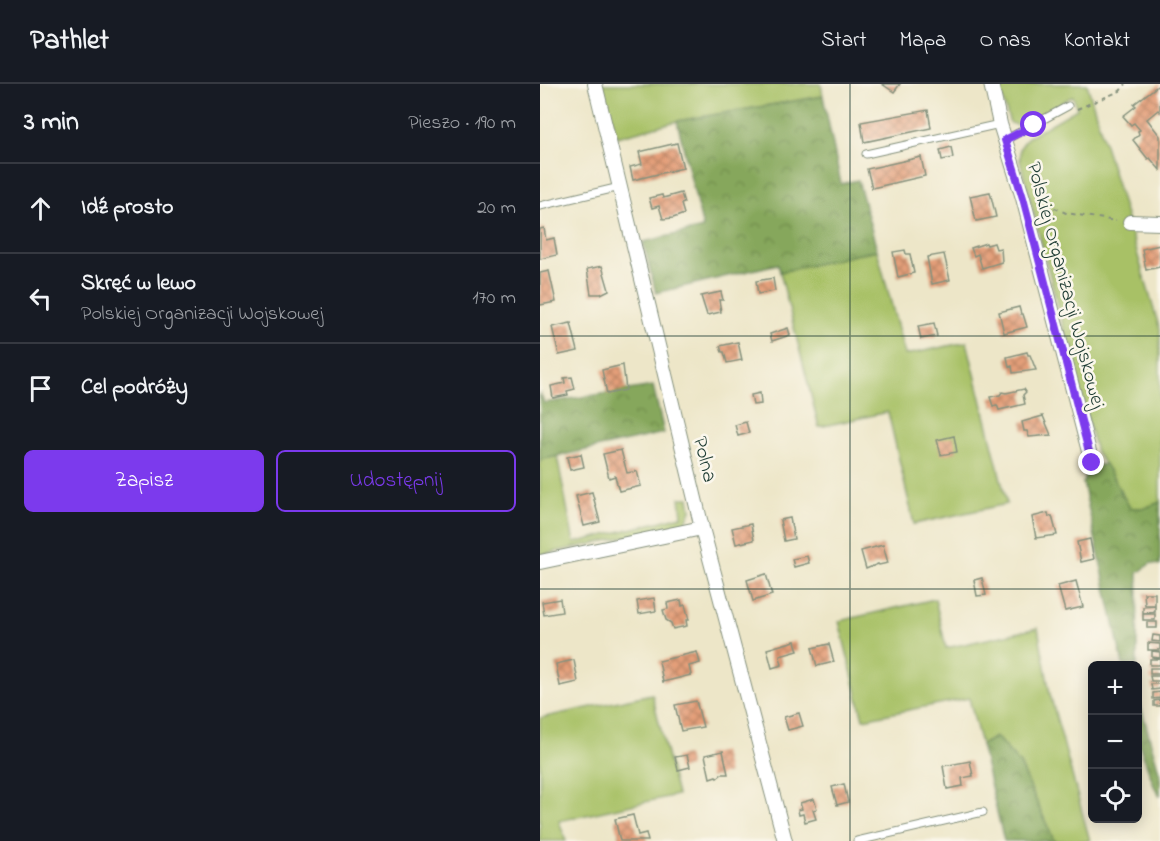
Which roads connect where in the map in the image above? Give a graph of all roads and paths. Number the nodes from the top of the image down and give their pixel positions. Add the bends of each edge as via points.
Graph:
1 (595, 84) edge
2 (991, 84) edge
3 (1126, 84) edge
4 (1071, 108) joint
5 (1000, 124) junction
6 (1005, 140) junction
7 (866, 154) dead end
8 (620, 188) junction
9 (1024, 201) junction
10 (540, 206) edge
11 (1130, 222) joint
12 (1160, 224) edge
13 (1092, 463) dead end
14 (702, 528) junction
15 (540, 562) edge
16 (983, 812) dead end
17 (786, 841) edge
18 (856, 841) edge

1 - 8 street, Polna
2 - 5 street, Polskiej Organizacji Wojskowej
3 - 4 path via 1120,91
4 - 6 lane
5 - 6 street, Polskiej Organizacji Wojskowej
5 - 7 lane
6 - 9 street, Polskiej Organizacji Wojskowej
8 - 10 lane
8 - 14 street, Polna
9 - 11 path via 1042,201 1066,213
9 - 13 street, Polskiej Organizacji Wojskowej
11 - 12 street
14 - 15 street
14 - 17 street, Polna
16 - 18 lane

